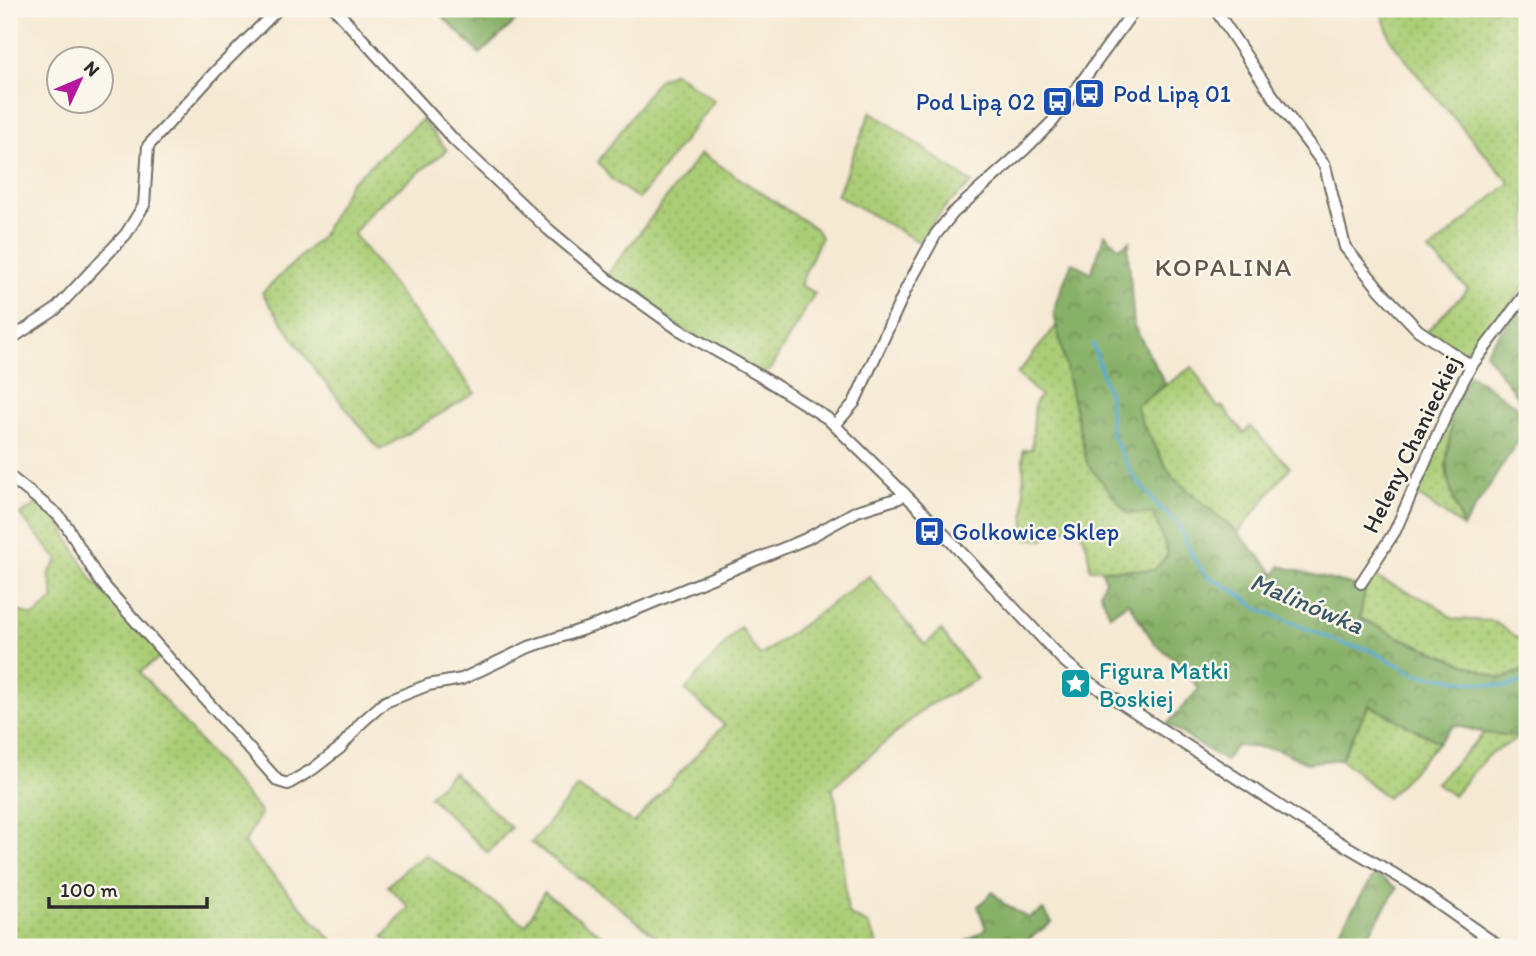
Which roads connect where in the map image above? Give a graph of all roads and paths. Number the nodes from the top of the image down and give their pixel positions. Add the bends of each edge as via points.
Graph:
1 (278, 9) edge
2 (335, 9) edge
3 (1135, 9) edge
4 (1215, 9) edge
5 (1527, 292) edge
6 (9, 340) edge
7 (1471, 366) junction
8 (835, 425) junction
9 (9, 476) edge
10 (904, 493) junction
11 (1362, 583) dead end
12 (1500, 947) edge

1 - 6 street via 148,146 144,205 126,234 55,310
2 - 8 street via 454,140 599,272 678,329 816,409
3 - 8 street via 1053,121 936,234 854,403
4 - 7 street via 1325,166 1345,247 1418,330
5 - 7 street, Heleny Chanieckiej
7 - 11 street, Heleny Chanieckiej via 1395,531
8 - 10 street
9 - 10 street via 58,515 99,580 278,781 288,783 340,748 385,702 428,685 462,679 528,647 680,593
10 - 12 street via 1089,682 1288,812 1406,881

